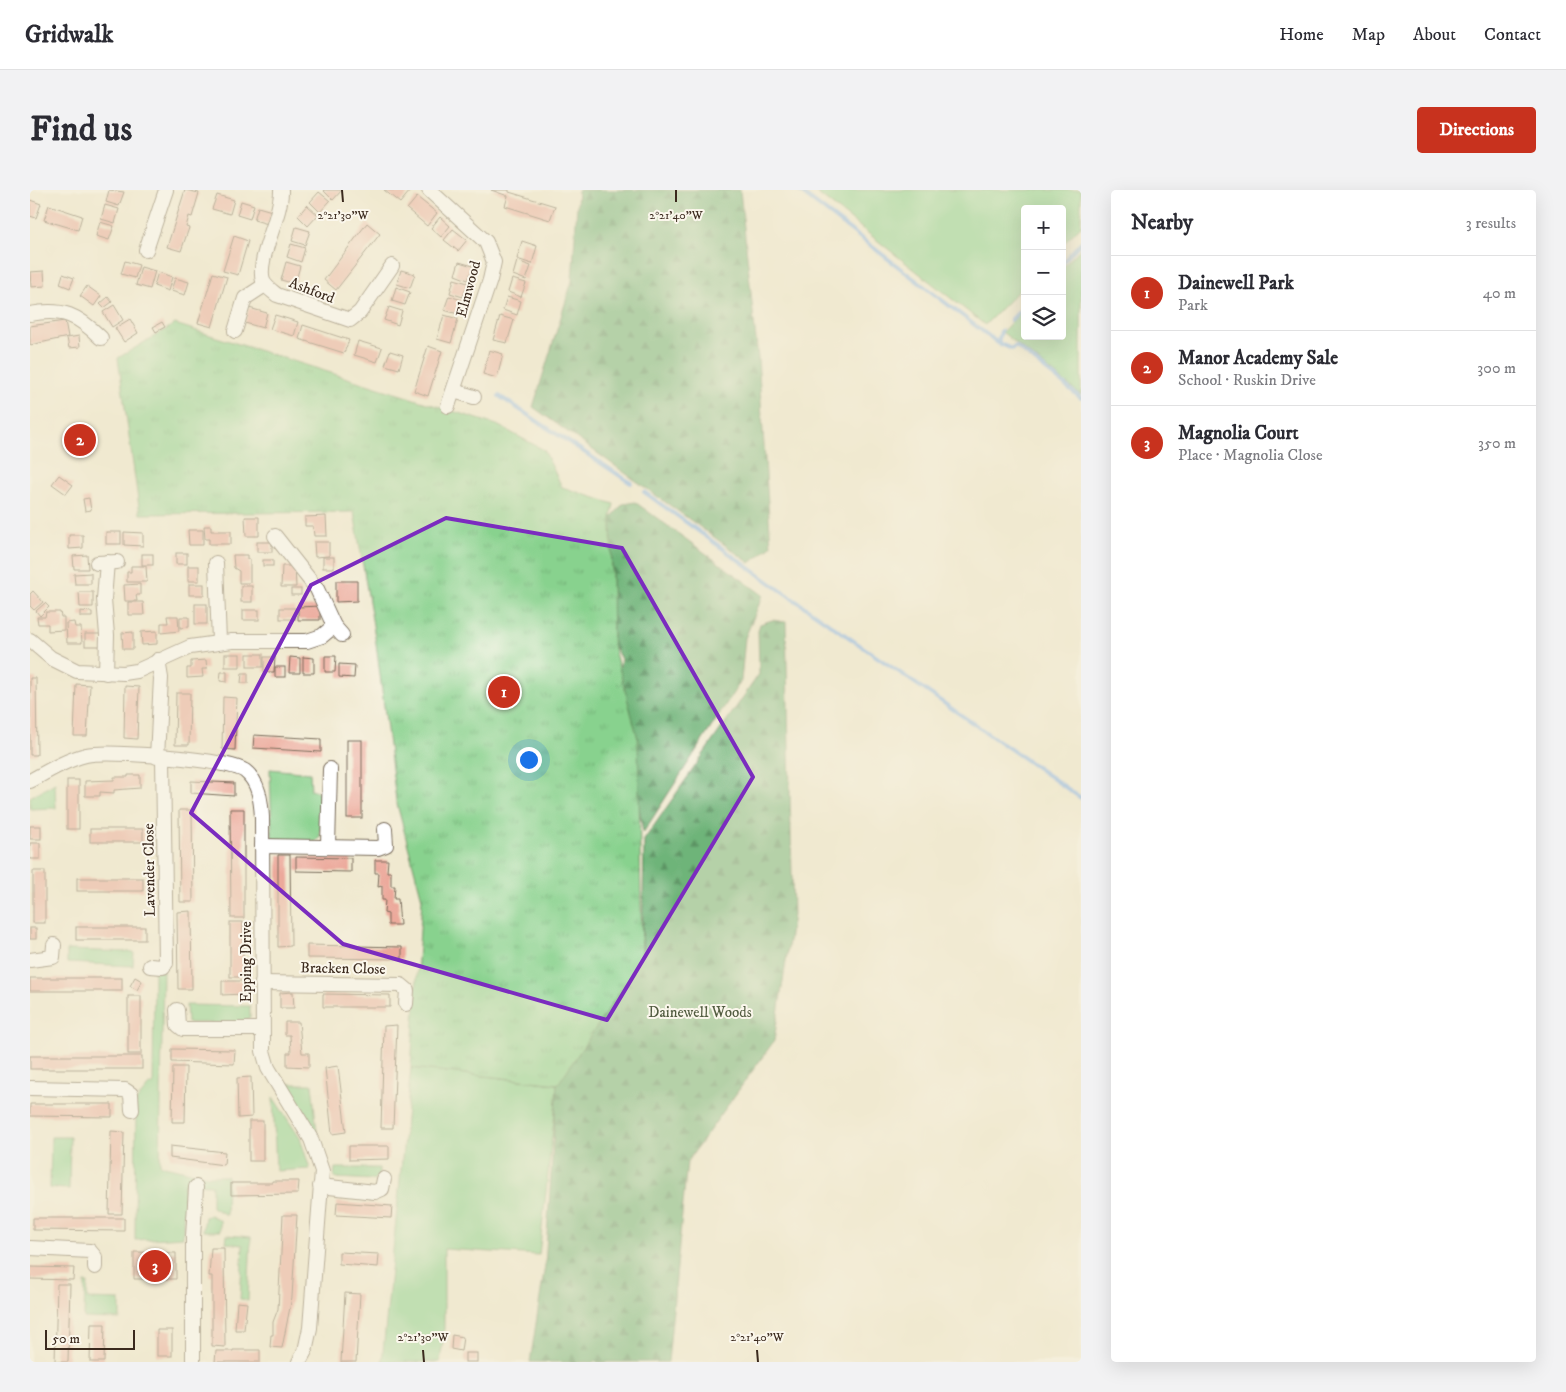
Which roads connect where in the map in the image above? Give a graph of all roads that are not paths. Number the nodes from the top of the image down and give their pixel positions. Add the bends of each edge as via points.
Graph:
1 (166, 190) edge
2 (282, 190) edge
3 (434, 192) edge
4 (146, 250) dead end
5 (392, 266) dead end
6 (265, 284) junction
7 (30, 314) edge
8 (235, 332) dead end
9 (101, 338) dead end
10 (454, 391) junction
11 (474, 397) dead end
12 (448, 406) dead end
13 (275, 536) dead end
14 (107, 562) dead end
15 (216, 563) dead end
16 (30, 640) edge
17 (219, 642) junction
18 (158, 660) junction
19 (106, 673) junction
20 (160, 758) junction
21 (330, 769) dead end
22 (30, 781) edge
23 (385, 829) dead end
24 (262, 846) junction
25 (328, 846) junction
26 (54, 945) dead end
27 (30, 960) edge
28 (150, 966) dead end
29 (262, 983) junction
30 (406, 1004) dead end
31 (177, 1010) dead end
32 (262, 1029) junction
33 (30, 1088) edge
34 (132, 1110) dead end
35 (384, 1179) dead end
36 (320, 1186) junction
37 (196, 1187) dead end
38 (30, 1248) edge
39 (95, 1267) dead end
40 (193, 1362) edge
41 (298, 1362) edge

1 - 4 street
2 - 6 street, Ashford via 263,263
3 - 10 street, Elmwood via 486,242 494,262
5 - 6 street, Ashford via 360,312 350,320 277,294
6 - 8 street via 245,298
7 - 9 street via 58,312 74,316
10 - 11 street
10 - 12 street, Elmwood
13 - 17 street via 317,589 338,631 308,641
14 - 19 street via 104,600
15 - 17 street
16 - 19 street via 63,665 82,672
17 - 18 street via 190,647
18 - 19 street via 137,671
18 - 20 street via 161,678
20 - 22 street, Epping Drive via 83,756
20 - 24 street, Epping Drive via 224,763 244,771 254,782 261,802
20 - 28 street, Lavender Close via 166,962 163,967
21 - 25 street
23 - 25 street via 386,845 383,848
24 - 25 street
24 - 29 street, Epping Drive
26 - 27 street via 53,957
29 - 30 street, Bracken Close via 402,985 407,990
29 - 32 street, Epping Drive
31 - 32 street via 178,1026 182,1029
32 - 36 street, Epping Drive via 268,1068 316,1150 322,1171
33 - 34 street via 125,1090 131,1094
35 - 36 street via 382,1189 375,1192
36 - 41 street, Epping Drive via 310,1328 305,1351
37 - 40 street
38 - 39 street via 90,1251 95,1257

